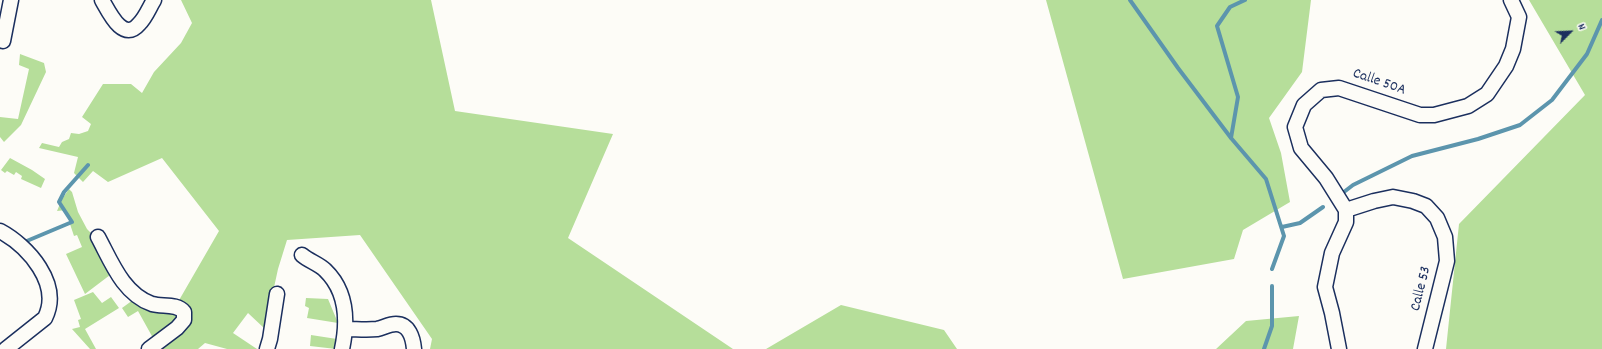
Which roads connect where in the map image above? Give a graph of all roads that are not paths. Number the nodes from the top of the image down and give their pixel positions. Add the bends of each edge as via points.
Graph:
1 (11, 0) edge
2 (102, 0) edge
3 (154, 0) edge
4 (1511, 0) edge
5 (3, 41) dead end
6 (1346, 210) junction
7 (2, 235) edge
8 (98, 237) dead end
9 (302, 255) dead end
10 (277, 294) dead end
11 (346, 329) junction
12 (6, 349) edge
13 (149, 349) edge
14 (267, 349) edge
15 (342, 349) edge
16 (414, 349) edge
17 (1339, 349) edge
18 (1425, 349) edge

1 - 5 street
2 - 3 street via 118,26 131,30 138,26
4 - 6 street, Calle 50A via 1519,17 1511,54 1487,94 1468,106 1434,115 1420,115 1339,88 1321,90 1304,105 1295,126 1301,148 1326,178
6 - 17 street via 1346,222 1332,253 1326,287
6 - 18 street, Calle 53 via 1393,197 1426,206 1437,218 1445,237 1447,261
7 - 12 street via 21,245 41,269 47,285 48,311 45,318
8 - 13 street via 127,286 152,304 180,308 185,314 184,320 177,328
9 - 11 street via 333,278 344,304
10 - 14 street
11 - 15 street
11 - 16 street via 379,329 396,324 404,326 414,342

